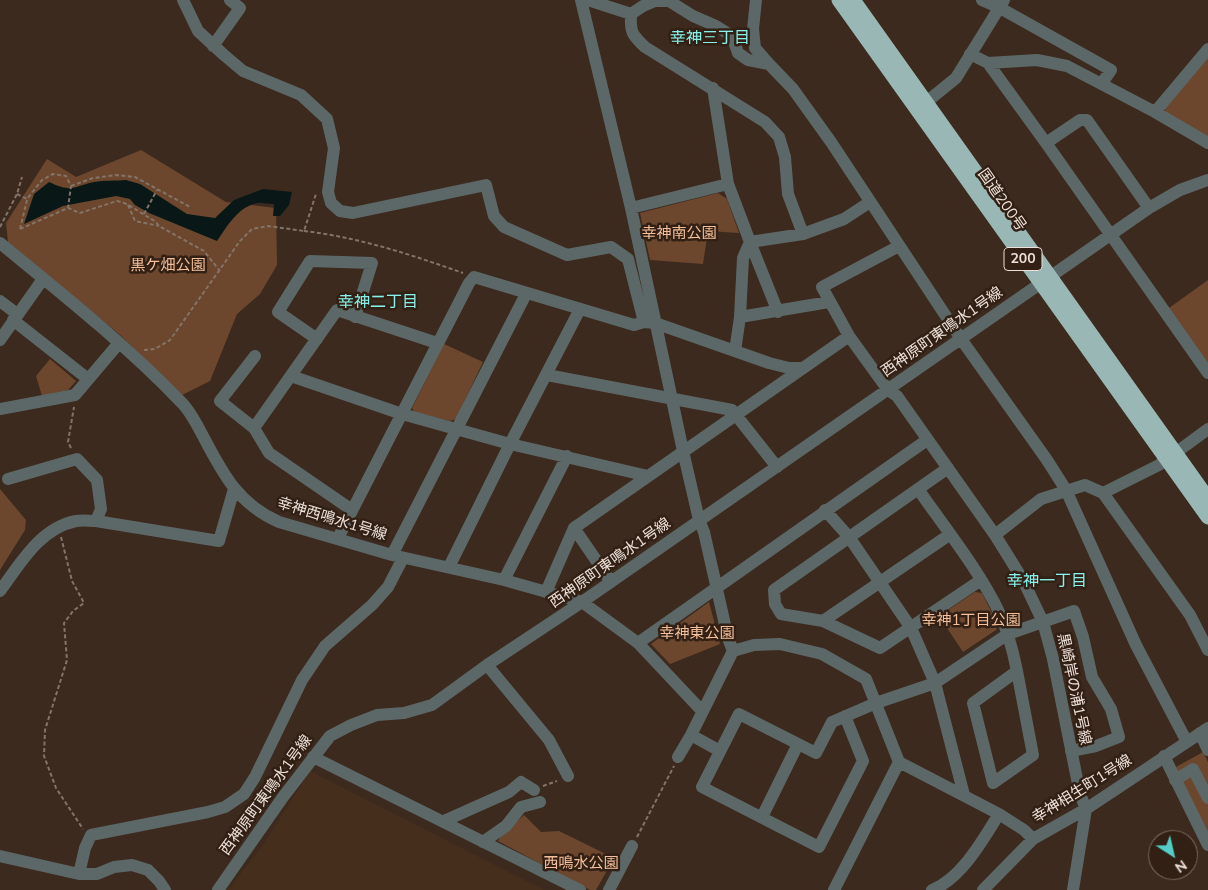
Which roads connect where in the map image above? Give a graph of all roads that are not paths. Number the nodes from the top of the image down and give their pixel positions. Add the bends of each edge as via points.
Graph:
1 (183, 0) edge
2 (230, 0) edge
3 (581, 0) edge
4 (588, 0) edge
5 (756, 0) edge
6 (839, 0) edge
7 (853, 0) edge
8 (982, 0) edge
9 (1002, 4) edge
10 (631, 14) junction
11 (213, 46) junction
12 (1208, 49) edge
13 (970, 54) junction
14 (988, 63) junction
15 (769, 64) junction
16 (1102, 83) junction
17 (713, 88) junction
18 (921, 107) junction
19 (1154, 112) junction
20 (1046, 143) junction
21 (1208, 143) edge
22 (1208, 180) edge
23 (728, 184) junction
24 (870, 202) junction
25 (631, 208) junction
26 (1149, 208) junction
27 (803, 234) junction
28 (1110, 234) junction
29 (750, 242) junction
30 (0, 243) edge
31 (899, 246) junction
32 (44, 279) junction
33 (1045, 280) junction
34 (526, 294) junction
35 (0, 301) edge
36 (829, 302) junction
37 (580, 310) junction
38 (778, 312) junction
39 (355, 316) junction
40 (15, 317) junction
41 (740, 317) junction
42 (650, 322) junction
43 (849, 336) junction
44 (961, 338) junction
45 (317, 339) junction
46 (0, 340) edge
47 (119, 343) junction
48 (437, 344) junction
49 (735, 351) junction
50 (255, 356) dead end
51 (803, 368) junction
52 (1208, 373) edge
53 (547, 375) junction
54 (291, 376) junction
55 (88, 379) junction
56 (888, 390) junction
57 (671, 398) junction
58 (0, 409) edge
59 (402, 414) junction
60 (737, 416) junction
61 (254, 428) junction
62 (456, 428) junction
63 (1208, 429) edge
64 (927, 440) junction
65 (510, 444) junction
66 (683, 451) junction
67 (567, 456) junction
68 (1171, 457) junction
69 (777, 467) junction
70 (948, 468) junction
71 (648, 476) junction
72 (8, 479) dead end
73 (234, 489) junction
74 (918, 490) junction
75 (1066, 490) junction
76 (1103, 493) junction
77 (1208, 499) edge
78 (352, 510) junction
79 (825, 510) junction
80 (1208, 517) edge
81 (699, 520) junction
82 (96, 521) junction
83 (574, 528) junction
84 (949, 535) junction
85 (995, 535) junction
86 (849, 536) junction
87 (338, 538) junction
88 (397, 557) junction
89 (449, 567) junction
90 (504, 580) junction
91 (981, 580) junction
92 (611, 582) junction
93 (880, 583) junction
94 (717, 587) junction
95 (0, 591) edge
96 (546, 592) junction
97 (582, 602) junction
98 (823, 621) junction
99 (1043, 622) junction
100 (911, 628) junction
101 (1008, 634) junction
102 (638, 643) junction
103 (1208, 650) edge
104 (733, 651) junction
105 (487, 665) junction
106 (1017, 671) junction
107 (935, 683) junction
108 (876, 703) junction
109 (702, 711) junction
110 (845, 716) junction
111 (1204, 730) edge
112 (691, 735) junction
113 (1187, 742) junction
114 (798, 744) junction
115 (1208, 750) edge
116 (720, 751) junction
117 (1071, 751) junction
118 (1164, 756) junction
119 (313, 757) junction
120 (678, 757) road end
121 (899, 762) junction
122 (568, 776) road end
123 (1175, 780) junction
124 (534, 790) road end
125 (964, 795) junction
126 (1208, 798) edge
127 (540, 802) dead end
128 (1086, 809) junction
129 (999, 814) junction
130 (762, 817) junction
131 (444, 821) junction
132 (1033, 839) junction
133 (483, 842) junction
134 (1208, 845) edge
135 (632, 846) road end
136 (0, 856) edge
137 (79, 874) junction
138 (165, 890) edge
139 (218, 890) edge
140 (580, 890) edge
141 (608, 890) edge
142 (834, 890) edge
143 (932, 890) edge
144 (983, 890) edge
145 (1073, 890) edge

1 - 11 street via 198,31
2 - 11 street via 240,8
3 - 25 street
4 - 10 street
5 - 15 street via 755,48
6 - 18 highway, 国道200号 / 200
7 - 18 highway, 国道200号 / 200
8 - 9 street
9 - 13 street
9 - 16 street via 1111,70
10 - 15 street via 655,1 669,1 732,36 738,53 748,60
10 - 17 street via 630,30 636,40
11 - 42 street via 243,71 301,95 327,119 334,148 328,192 331,203 340,211 353,214 486,185 494,216 504,227 567,255 611,247 628,259
12 - 19 street
13 - 14 street
13 - 18 street via 956,78
14 - 16 street via 1037,60 1068,66
14 - 20 street
15 - 24 street via 793,88
16 - 19 street
17 - 23 street
17 - 27 street via 765,122 780,137 788,194
18 - 33 highway, 国道200号 / 200
19 - 21 street
20 - 26 street via 1080,120 1087,120
20 - 28 street
22 - 26 street, 西神原町東鳴水1号線 via 1180,190
23 - 25 street
23 - 29 street
24 - 27 street via 844,219
24 - 31 street
25 - 42 street
26 - 28 street, 西神原町東鳴水1号線
27 - 29 street
28 - 33 street, 西神原町東鳴水1号線
28 - 52 street
29 - 38 street
29 - 41 street via 744,258
30 - 32 street, 幸神西鳴水1号線
31 - 36 street via 822,286
31 - 44 street
32 - 40 street
32 - 47 street, 幸神西鳴水1号線
33 - 44 street, 西神原町東鳴水1号線
33 - 68 highway, 国道200号 / 200
34 - 37 street
34 - 48 street via 474,277
34 - 62 street
35 - 40 street
36 - 38 street
36 - 43 street, 黒崎岸の浦1号線
37 - 42 street via 634,325
37 - 53 street
38 - 41 street
39 - 45 street via 337,310
39 - 45 street via 372,263 310,261 278,312
39 - 48 street
40 - 46 street
40 - 55 street
41 - 49 street
42 - 49 street
42 - 57 street
43 - 51 street
43 - 56 street, 黒崎岸の浦1号線
44 - 56 street, 西神原町東鳴水1号線
44 - 75 street
45 - 54 street
47 - 55 street
47 - 73 street, 幸神西鳴水1号線 via 182,403
48 - 59 street
49 - 51 street via 789,368
50 - 61 street via 220,401
51 - 60 street
53 - 57 street
53 - 65 street
54 - 59 street
54 - 61 street
55 - 58 street via 75,395
56 - 64 street, 黒崎岸の浦1号線 via 897,396
56 - 69 street, 西神原町東鳴水1号線
57 - 60 street via 732,410
57 - 66 street
59 - 62 street
59 - 78 street
60 - 66 street
60 - 69 street
61 - 78 street via 268,453
62 - 65 street
62 - 88 street
63 - 68 street
64 - 70 street, 黒崎岸の浦1号線
64 - 79 street
65 - 67 street
65 - 89 street
66 - 71 street
66 - 81 street
67 - 71 street
67 - 90 street
68 - 76 street
68 - 77 highway, 国道200号 / 200
68 - 80 highway, 国道200号 / 200
69 - 81 street, 西神原町東鳴水1号線
70 - 74 street
70 - 85 street, 黒崎岸の浦1号線
71 - 83 street
72 - 82 street via 77,459 97,480 101,509
73 - 82 street via 219,541
73 - 87 street, 幸神西鳴水1号線 via 267,517
74 - 84 street
74 - 86 street
75 - 76 street via 1085,485
75 - 85 street via 1041,500
75 - 113 street via 1136,645
76 - 103 street via 1190,615
78 - 87 street
79 - 86 street
79 - 94 street
81 - 92 street, 西神原町東鳴水1号線
81 - 94 street
82 - 95 street via 76,521 49,533 30,550
83 - 92 street
83 - 96 street
84 - 91 street
84 - 93 street
85 - 99 street, 黒崎岸の浦1号線 via 1023,580
86 - 93 street
86 - 98 street via 774,590 775,604 781,614
87 - 88 street, 幸神西鳴水1号線
88 - 89 street, 幸神西鳴水1号線
88 - 137 street via 388,587 325,646 306,673 244,794 225,807 208,812 91,835
89 - 90 street, 幸神西鳴水1号線
90 - 96 street, 幸神西鳴水1号線
91 - 100 street
91 - 101 street
92 - 97 street, 西神原町東鳴水1号線
93 - 98 street
93 - 100 street
94 - 102 street
94 - 104 street
96 - 97 street, 幸神西鳴水1号線
97 - 102 street
97 - 105 street, 西神原町東鳴水1号線
98 - 100 street via 880,648
99 - 101 street
99 - 117 street, 黒崎岸の浦1号線
99 - 117 street via 1074,612 1092,677 1111,709 1119,736 1096,746
100 - 107 street
101 - 106 street
101 - 107 street
102 - 109 street
104 - 108 street via 780,644 822,654 866,679
104 - 109 street
105 - 119 street, 西神原町東鳴水1号線 via 432,705 404,713 377,715 330,736
105 - 122 street via 549,740
106 - 106 street via 973,703 993,783 1033,755
107 - 108 street
107 - 125 street
108 - 110 street
108 - 121 street
109 - 112 street
110 - 114 street via 832,722 816,753
110 - 130 street via 863,761 819,847
111 - 113 street, 幸神相生町1号線
111 - 115 street
112 - 116 street
112 - 120 street
113 - 118 street, 幸神相生町1号線
114 - 116 street via 739,714
114 - 130 street
116 - 130 street via 702,787
117 - 128 street, 黒崎岸の浦1号線
118 - 123 street
118 - 128 street, 幸神相生町1号線
119 - 131 street
119 - 139 street, 西神原町東鳴水1号線
121 - 125 street
121 - 142 street
123 - 126 street via 1194,770
123 - 134 street
124 - 131 street via 521,782 509,792
125 - 129 street
127 - 133 street via 521,807 506,826
128 - 132 street, 幸神相生町1号線
128 - 145 street, 黒崎岸の浦1号線
129 - 132 street
129 - 143 street via 954,876
131 - 133 street
132 - 144 street, 幸神相生町1号線
133 - 140 street
135 - 141 street
136 - 137 street
137 - 138 street via 97,874 114,867 132,865 148,870

